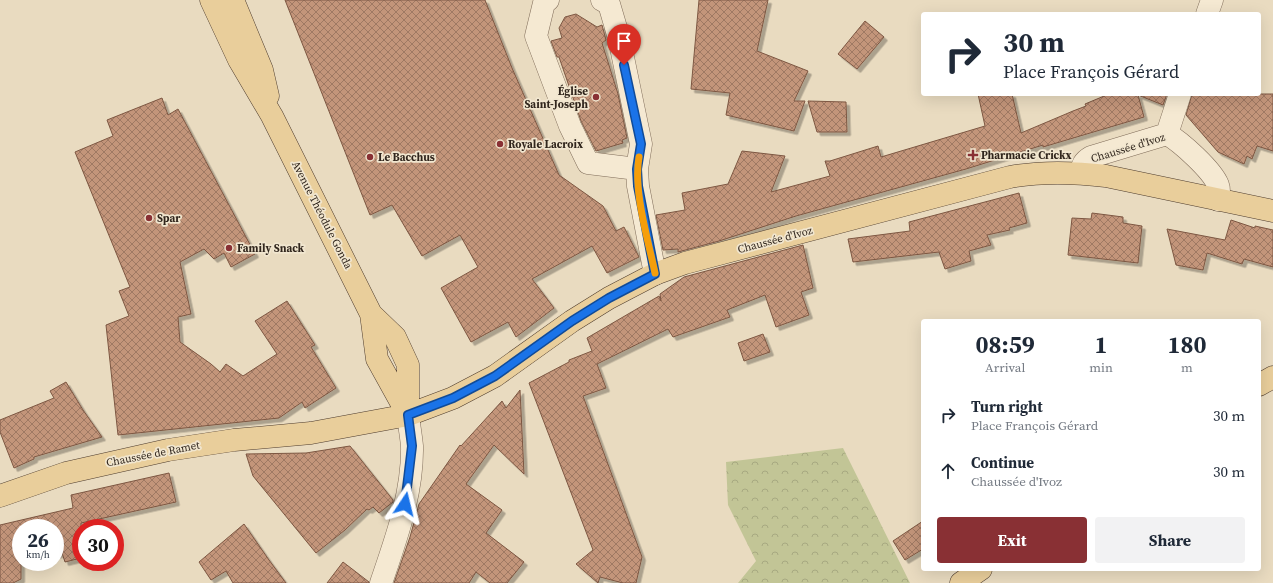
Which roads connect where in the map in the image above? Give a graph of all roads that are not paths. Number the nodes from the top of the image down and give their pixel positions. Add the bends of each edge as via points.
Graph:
1 (211, 0) edge
2 (233, 0) edge
3 (548, 0) edge
4 (602, 0) edge
5 (1212, 0) edge
6 (1208, 12) edge
7 (1179, 96) edge
8 (272, 116) junction
9 (1167, 134) junction
10 (637, 169) junction
11 (1081, 172) junction
12 (1218, 200) junction
13 (1273, 211) edge
14 (655, 274) junction
15 (1273, 377) edge
16 (1261, 384) edge
17 (408, 415) junction
18 (0, 496) edge
19 (977, 571) edge
20 (381, 583) edge
21 (961, 583) edge

1 - 8 main road, Avenue Théodule Gonda via 238,60
2 - 8 main road, Avenue Théodule Gonda via 262,70
3 - 10 street via 544,3 536,36 570,126 588,163
4 - 10 street via 609,4 619,38 641,144
5 - 6 street
7 - 9 street
8 - 17 main road, Avenue Théodule Gonda via 371,314 395,337 408,365
9 - 11 street, Chaussée d'Ivoz via 1091,157 1086,160
9 - 12 street, Chaussée d'Ivoz via 1177,140 1215,179 1219,192
10 - 14 street
11 - 12 main road, Chaussée d'Ivoz
11 - 14 main road, Chaussée d'Ivoz via 1048,172 1010,177 685,263
12 - 13 main road, Chaussée d'Ivoz
14 - 17 main road, Chaussée d'Ivoz via 572,321 495,376 453,398
15 - 16 main road
17 - 18 main road, Chaussée de Ramet via 311,433 234,440 168,450 66,473
17 - 20 street via 412,446 407,493 400,527
19 - 21 main road

